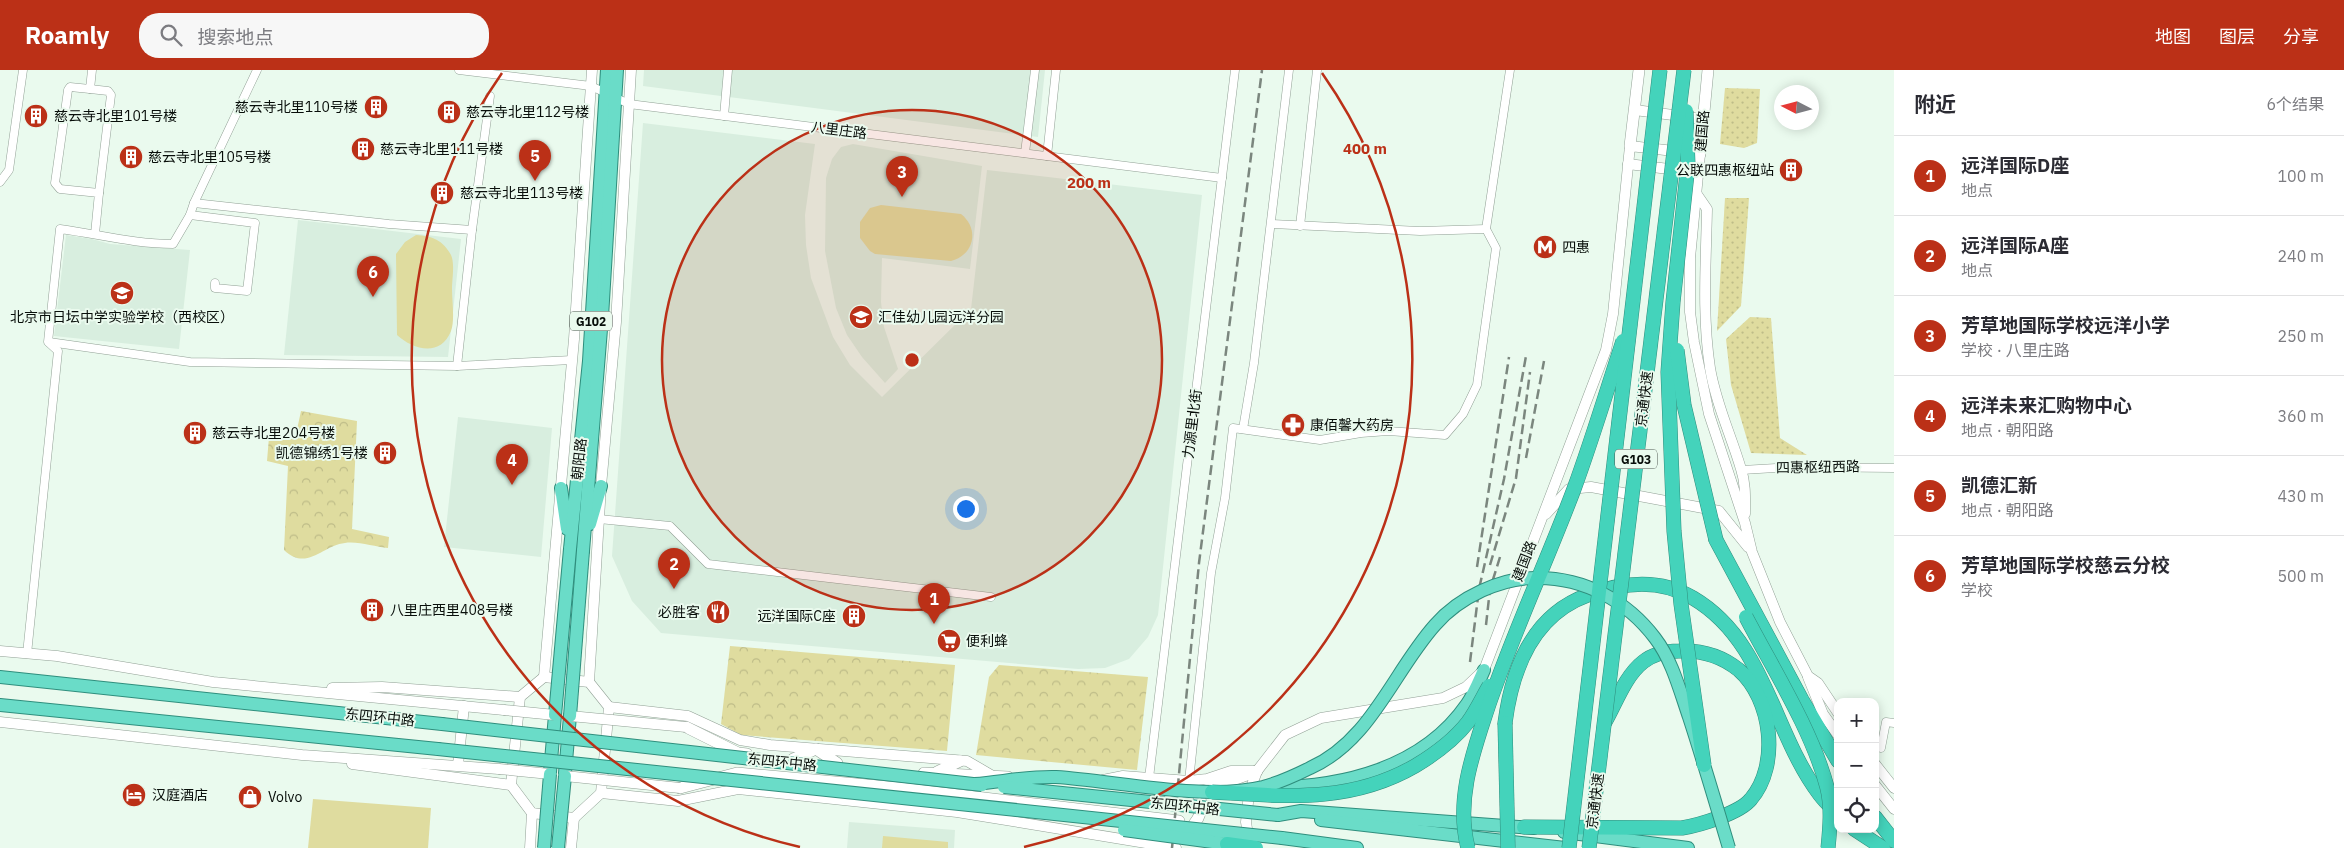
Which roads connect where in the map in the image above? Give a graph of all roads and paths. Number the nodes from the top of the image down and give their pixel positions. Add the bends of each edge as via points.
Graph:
1 (23, 70) edge
2 (92, 70) edge
3 (257, 70) edge
4 (459, 70) edge
5 (592, 70) edge
6 (607, 70) edge
7 (617, 70) edge
8 (631, 70) edge
9 (728, 70) edge
10 (1035, 70) edge
11 (1056, 70) edge
12 (1235, 70) edge
13 (1289, 70) edge
14 (1317, 70) edge
15 (1510, 70) edge
16 (1639, 70) edge
17 (1660, 70) edge
18 (1684, 70) edge
19 (1708, 70) edge
20 (591, 86) junction
21 (90, 89) junction
22 (610, 95) junction
23 (490, 96) dead end
24 (629, 104) junction
25 (1635, 110) junction
26 (724, 116) junction
27 (1703, 119) junction
28 (1630, 146) junction
29 (1025, 153) junction
30 (1700, 154) junction
31 (1047, 156) junction
32 (1628, 164) junction
33 (1698, 172) junction
34 (1222, 178) junction
35 (0, 182) edge
36 (99, 193) junction
37 (1696, 193) junction
38 (194, 202) junction
39 (190, 215) junction
40 (1272, 224) junction
41 (1300, 226) junction
42 (1486, 229) junction
43 (472, 230) junction
44 (95, 234) junction
45 (215, 283) dead end
46 (1673, 302) junction
47 (1633, 314) junction
48 (48, 342) junction
49 (572, 360) junction
50 (457, 366) junction
51 (1243, 429) junction
52 (1894, 468) edge
53 (1742, 470) junction
54 (601, 486) junction
55 (561, 488) junction
56 (599, 519) junction
57 (1745, 523) junction
58 (1536, 532) junction
59 (1716, 540) junction
60 (576, 550) junction
61 (1752, 552) junction
62 (991, 597) dead end
63 (0, 651) edge
64 (27, 654) junction
65 (1503, 662) junction
66 (0, 668) edge
67 (1484, 670) junction
68 (1808, 676) junction
69 (0, 677) edge
70 (544, 677) junction
71 (589, 682) junction
72 (1757, 683) junction
73 (64, 684) junction
74 (268, 687) junction
75 (520, 697) junction
76 (0, 705) edge
77 (1767, 705) junction
78 (464, 706) junction
79 (609, 707) junction
80 (1834, 707) edge
81 (63, 712) junction
82 (0, 714) edge
83 (555, 715) junction
84 (570, 716) junction
85 (0, 722) edge
86 (1894, 723) edge
87 (1603, 725) junction
88 (686, 727) joint
89 (1834, 729) edge
90 (1881, 748) dead end
91 (816, 749) junction
92 (1834, 754) edge
93 (302, 755) junction
94 (794, 759) junction
95 (960, 761) junction
96 (837, 763) junction
97 (458, 765) junction
98 (1704, 765) junction
99 (1879, 769) edge
100 (1258, 770) junction
101 (550, 774) junction
102 (934, 774) junction
103 (565, 776) junction
104 (991, 776) junction
105 (1149, 778) junction
106 (1189, 781) junction
107 (975, 784) junction
108 (1086, 784) junction
109 (511, 785) junction
110 (1104, 786) junction
111 (1262, 787) junction
112 (680, 788) joint
113 (1877, 788) edge
114 (1894, 788) edge
115 (1205, 792) junction
116 (601, 793) junction
117 (974, 806) junction
118 (1894, 809) edge
119 (1834, 810) edge
120 (1102, 812) junction
121 (532, 813) junction
122 (1278, 815) junction
123 (574, 818) junction
124 (1194, 824) junction
125 (1879, 824) edge
126 (1524, 827) junction
127 (1864, 833) edge
128 (1311, 842) junction
129 (1890, 843) edge
130 (1164, 847) edge
131 (1232, 847) edge
132 (530, 848) edge
133 (544, 848) edge
134 (558, 848) edge
135 (571, 848) edge
136 (1176, 848) edge
137 (1252, 848) edge
138 (1256, 848) edge
139 (1333, 848) edge
140 (1357, 848) edge
141 (1468, 848) edge
142 (1508, 848) edge
143 (1565, 848) edge
144 (1569, 848) edge
145 (1589, 848) edge
146 (1688, 848) edge
147 (1728, 848) edge
148 (1828, 848) edge

1 - 35 street via 9,170
2 - 21 street
3 - 38 street
4 - 20 street, 八里庄路
5 - 20 street, 朝阳路
6 - 22 highway, 朝阳路 / G102
7 - 22 highway, 朝阳路 / G102
8 - 24 street, 朝阳路
9 - 26 street
10 - 29 street
11 - 31 street
12 - 34 street, 力源里北街
13 - 40 street
14 - 41 street
15 - 42 street
16 - 25 main road
17 - 47 highway, 京通快速 / G103, bridge
18 - 46 highway, bridge via 1688,165
18 - 87 highway, 京通快速 / G103, bridge
19 - 27 main road, 建国路
20 - 22 street, 八里庄路
20 - 49 street, 朝阳路
21 - 36 street via 111,94
21 - 36 street via 70,87 68,90 55,183 60,189
22 - 24 street, 八里庄路
22 - 60 highway, 朝阳路 / G102
23 - 43 street
24 - 26 street, 八里庄路
24 - 54 street, 朝阳路 via 616,322
25 - 27 street
25 - 28 main road
26 - 29 street, 八里庄路
27 - 30 main road, 建国路
28 - 30 street
28 - 32 street
29 - 31 street, 八里庄路
30 - 33 street, 建国路
31 - 34 street, 八里庄路
32 - 33 street
32 - 58 street, 建国路 via 1613,314 1606,350
33 - 37 street, 建国路
34 - 105 street, 力源里北街
36 - 44 street
37 - 53 street via 1707,209 1704,324 1710,368 1718,407
37 - 57 street, 建国路 via 1690,258 1690,312 1694,342 1709,414
38 - 39 street
38 - 43 street
39 - 44 street via 172,244 126,242
39 - 45 street via 255,223 247,291 215,288
40 - 41 street
40 - 51 street
41 - 42 street via 1420,232
42 - 51 street via 1496,248 1477,385 1463,414 1445,435 1361,433 1320,440
43 - 50 street
44 - 48 street via 60,229
46 - 59 highway, bridge via 1684,405
46 - 98 highway, bridge via 1668,372 1674,531
47 - 65 highway, bridge via 1574,488
47 - 144 highway, 京通快速 / G103, bridge
48 - 50 street via 190,362
48 - 64 street via 58,351
49 - 50 street
49 - 55 street, 朝阳路
51 - 106 street via 1233,428 1225,498 1211,573
52 - 53 street, 四惠枢纽西路
53 - 57 street
54 - 56 street, 朝阳路
54 - 60 highway
55 - 60 highway
55 - 70 street, 朝阳路
56 - 62 street via 670,526 708,564
56 - 71 street, 朝阳路
57 - 61 street
58 - 61 street via 1548,511 1569,489 1591,487 1720,511
58 - 67 street, 建国路
59 - 92 highway
59 - 148 highway, bridge via 1746,617 1814,751 1827,788 1831,824
60 - 83 highway, 朝阳路 / G102, bridge
60 - 84 highway, 朝阳路 / G102, bridge
61 - 68 street via 1780,622
63 - 64 street, 东四环中路
64 - 74 street, 东四环中路 via 213,682
65 - 115 highway, bridge via 1468,722 1444,747 1402,774 1370,787 1337,794 1296,797
65 - 141 highway, bridge via 1471,758 1464,799
66 - 73 highway
67 - 100 street, 建国路 via 1466,687 1443,698 1321,718 1285,735
67 - 111 highway, bridge via 1468,703 1447,729 1416,752 1358,778 1289,787
68 - 80 street via 1818,683
68 - 89 street via 1823,714
69 - 73 highway, 东四环中路
70 - 71 street
70 - 75 street
71 - 79 street
72 - 77 highway
72 - 87 highway, bridge via 1709,653 1690,650 1657,654 1643,662 1630,676
72 - 142 highway, bridge via 1743,644 1722,618 1669,586 1623,585 1577,598 1537,630 1520,660 1509,693 1505,723
73 - 107 highway, 东四环中路, bridge
74 - 75 street, 东四环中路 via 382,687
74 - 78 street, 东四环中路
75 - 109 street
76 - 81 highway, 东四环中路
77 - 119 highway via 1820,795
77 - 126 highway via 1769,751 1764,777 1751,800 1710,822 1682,828
78 - 83 street, 东四环中路, bridge
78 - 97 street
79 - 91 street, 东四环中路 via 688,716 740,740
79 - 116 street
81 - 82 highway
81 - 117 highway, 东四环中路, bridge
83 - 84 street, 东四环中路
83 - 101 highway, 朝阳路 / G102, bridge
84 - 88 street, 东四环中路, bridge
84 - 103 highway, 朝阳路 / G102, bridge
85 - 93 street, 东四环中路
86 - 90 street via 1886,722
87 - 145 highway, 京通快速 / G103, bridge
88 - 94 main road, 东四环中路 via 738,753
91 - 94 main road
91 - 95 street, 东四环中路
91 - 96 main road
93 - 97 street, 东四环中路
93 - 109 street, 东四环中路
94 - 96 main road, 东四环中路
95 - 102 main road
95 - 104 street, 东四环中路 via 967,761
96 - 102 main road, 东四环中路
97 - 101 street, 东四环中路, bridge
98 - 111 highway, bridge via 1677,680 1657,639 1605,593 1579,582 1531,578 1507,581 1447,613 1414,651 1360,732 1312,768
98 - 147 highway, bridge
99 - 114 street
100 - 106 street, 东四环中路 via 1231,771
100 - 115 main road, 东四环中路
100 - 137 street via 1249,793 1246,822
101 - 103 street, 东四环中路
101 - 133 highway, 朝阳路 / G102, bridge
102 - 104 main road, 东四环中路
103 - 112 street, 东四环中路, bridge
103 - 134 highway, 朝阳路 / G102, bridge
104 - 108 main road, 东四环中路
105 - 106 street, 东四环中路
105 - 108 street, 东四环中路 via 1123,776
106 - 115 main road
107 - 115 highway, bridge via 1053,777
107 - 122 highway, 东四环中路, bridge
108 - 110 main road, 东四环中路
109 - 121 street
110 - 115 main road, 东四环中路 via 1177,793
110 - 120 main road
111 - 115 highway, bridge
112 - 120 main road, 东四环中路 via 737,772
113 - 118 street
115 - 124 main road via 1201,816
116 - 123 street
116 - 130 street via 678,801 738,789 956,812
117 - 128 highway, 东四环中路, bridge
117 - 131 highway, bridge
120 - 124 main road, 东四环中路
121 - 123 street
121 - 132 street
122 - 126 highway via 1301,811
122 - 143 highway, 东四环中路
123 - 135 street
124 - 131 main road, 东四环中路
125 - 129 highway
126 - 146 highway
127 - 129 highway
128 - 139 highway
128 - 140 highway, 东四环中路
130 - 136 street
131 - 138 highway, bridge

